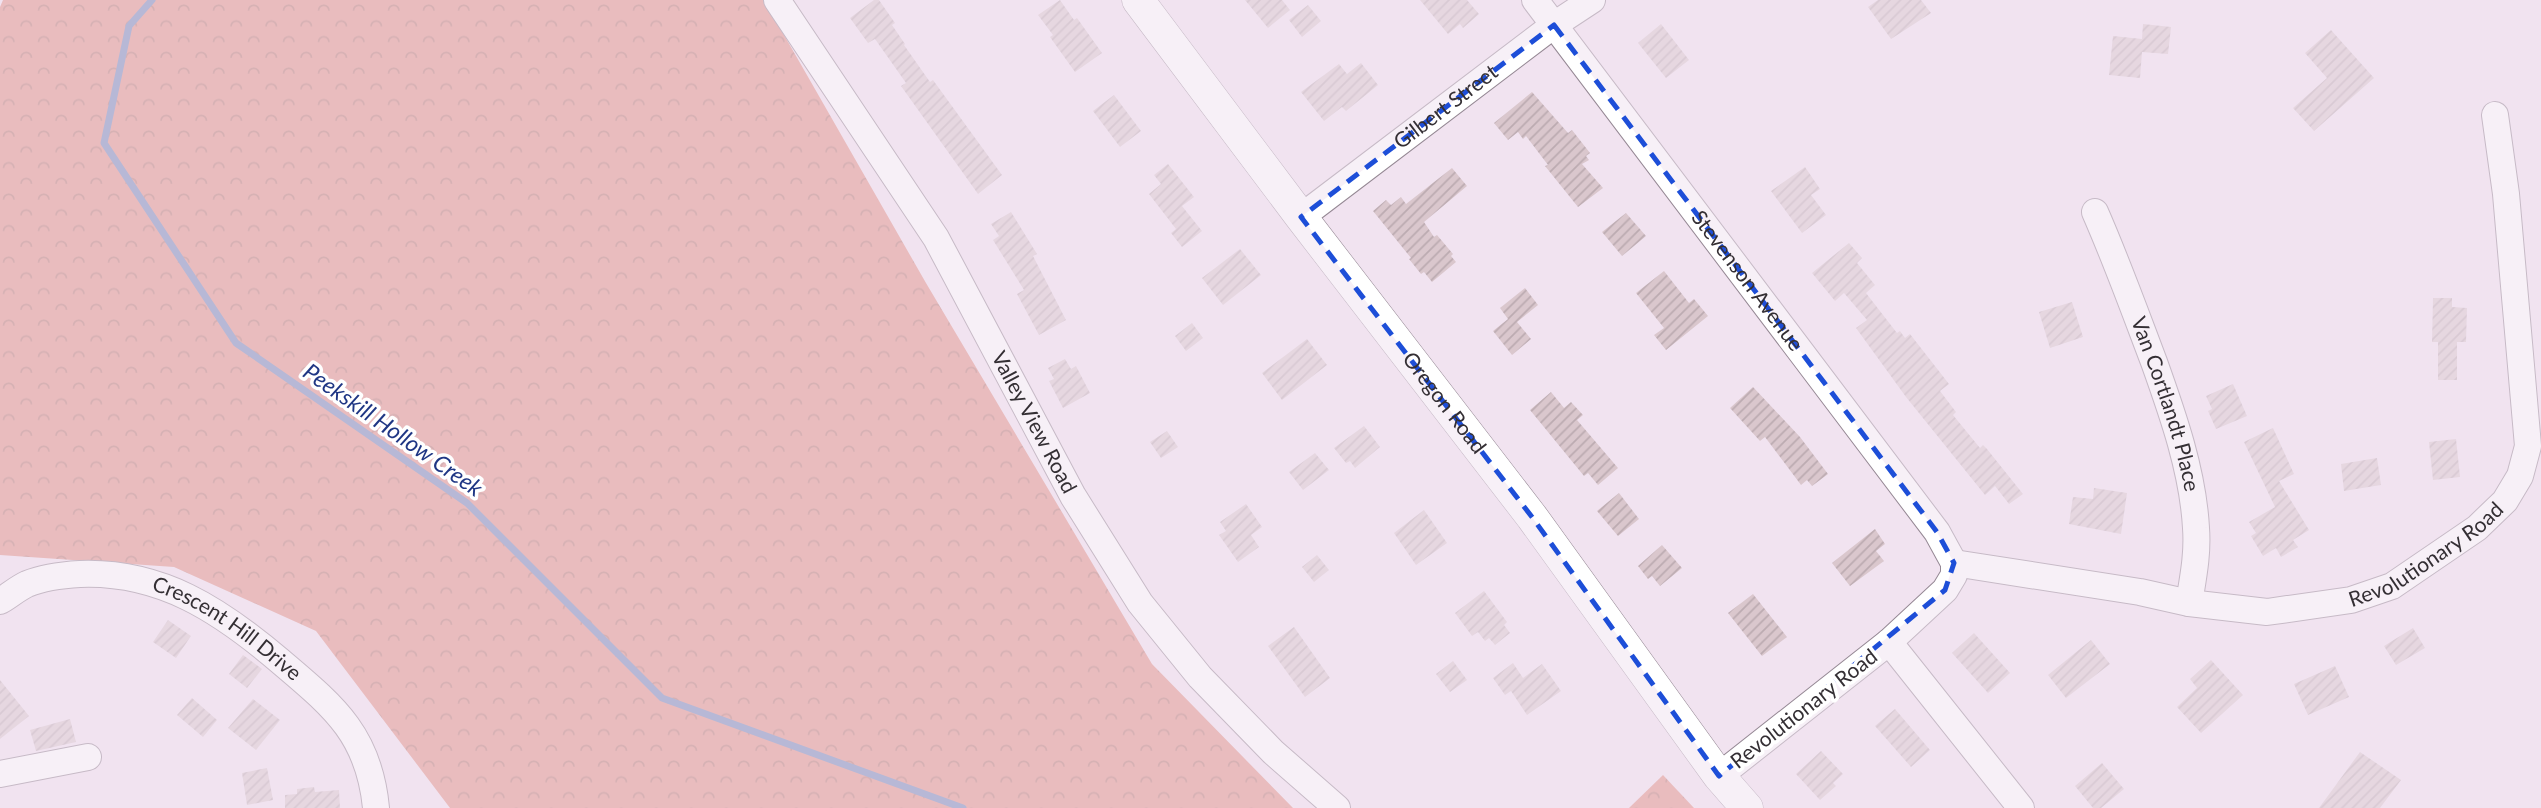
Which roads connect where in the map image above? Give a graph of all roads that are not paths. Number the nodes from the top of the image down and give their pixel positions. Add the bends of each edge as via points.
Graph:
1 (778, 0) edge
2 (1139, 0) edge
3 (1535, 0) edge
4 (1591, 0) edge
5 (1554, 25) junction
6 (2495, 115) dead end
7 (2095, 212) dead end
8 (1301, 217) junction
9 (1954, 563) junction
10 (0, 601) edge
11 (2189, 603) junction
12 (1888, 642) junction
13 (88, 757) dead end
14 (0, 774) edge
15 (1719, 776) junction
16 (376, 808) edge
17 (1337, 808) edge
18 (1746, 808) edge
19 (2021, 808) edge

1 - 17 street, Valley View Road via 936,238 1073,496 1140,603 1200,677 1273,752
2 - 8 street, Oregon Road
3 - 5 street, Stevenson Avenue
4 - 5 street, Gilbert Street
5 - 8 street, Gilbert Street
5 - 9 street, Stevenson Avenue via 1937,532
6 - 11 street, Revolutionary Road via 2528,446 2505,501 2477,528 2392,586 2351,600 2267,612
7 - 11 street, Van Cortlandt Place via 2164,392 2190,482 2196,564
8 - 15 street, Oregon Road via 1532,517
9 - 11 street, Revolutionary Road
9 - 12 street, Revolutionary Road via 1954,575 1945,590
10 - 16 street, Crescent Hill Drive via 27,584 60,575 132,577 184,594 248,633 326,699 349,726 362,751
12 - 15 street, Revolutionary Road
12 - 19 street
13 - 14 street
15 - 18 street, Oregon Road

